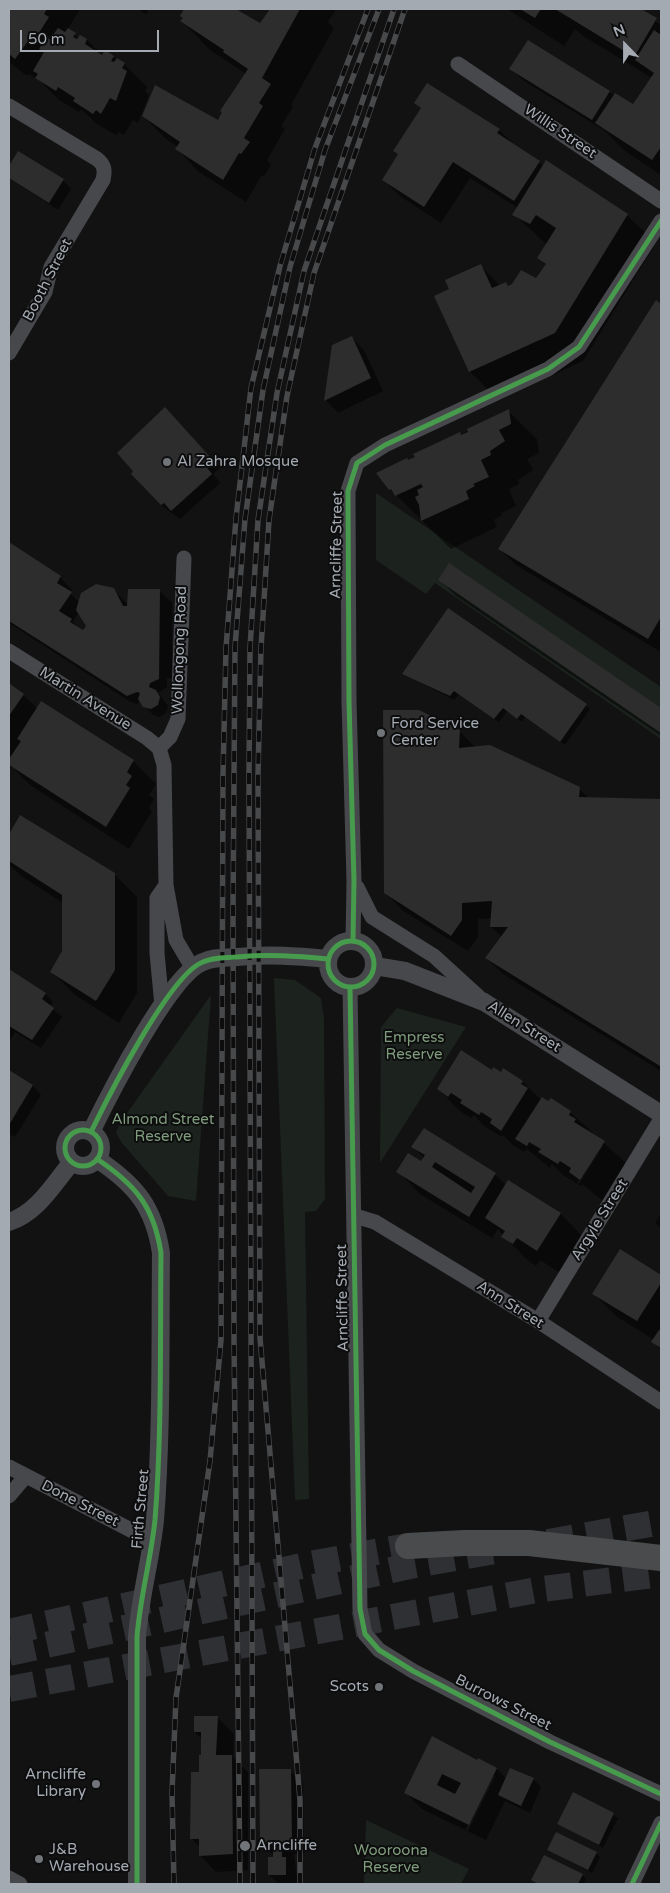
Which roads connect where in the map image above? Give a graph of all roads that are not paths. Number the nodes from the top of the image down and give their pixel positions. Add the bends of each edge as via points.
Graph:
1 (458, 64) dead end
2 (9, 106) edge
3 (661, 202) edge
4 (661, 220) edge
5 (9, 354) edge
6 (184, 558) dead end
7 (9, 651) edge
8 (159, 748) junction
9 (354, 881) junction
10 (166, 885) junction
11 (353, 940) junction
12 (328, 959) junction
13 (375, 966) junction
14 (192, 967) junction
15 (350, 988) junction
16 (484, 1002) junction
17 (162, 1006) junction
18 (661, 1114) edge
19 (661, 1119) edge
20 (91, 1132) junction
21 (98, 1160) junction
22 (71, 1163) junction
23 (355, 1216) junction
24 (9, 1222) edge
25 (538, 1321) junction
26 (661, 1402) edge
27 (9, 1467) edge
28 (25, 1477) junction
29 (9, 1496) edge
30 (152, 1541) junction
31 (408, 1546) tunnel mouth
32 (661, 1558) edge
33 (360, 1609) joint
34 (661, 1794) edge
35 (661, 1823) edge
36 (9, 1878) edge
37 (20, 1884) edge
38 (137, 1884) edge
39 (632, 1884) edge

1 - 3 street, Willis Street
2 - 5 street, Booth Street via 104,166 103,180 51,267 45,292
4 - 9 street, Arncliffe Street via 579,347 548,369 385,445 357,463 348,491
6 - 8 street, Wollongong Road via 178,719 170,737
7 - 8 street, Martin Avenue
8 - 10 street via 164,765
9 - 11 street, Arncliffe Street
9 - 16 street via 372,917 434,956
10 - 14 street via 176,940
10 - 17 street via 157,898 157,953
11 - 12 street via 334,947
11 - 13 street via 367,946
12 - 14 street via 276,954 212,959
12 - 15 street via 332,978
13 - 15 street via 369,979
13 - 16 street, Allen Street via 405,971
14 - 17 street
15 - 23 street, Arncliffe Street
16 - 18 street, Allen Street
17 - 20 street
19 - 25 street, Argyle Street
20 - 21 street via 101,1144
20 - 22 street via 80,1130 69,1136 64,1147
21 - 22 street via 88,1166
21 - 30 street, Firth Street via 129,1182 140,1195 158,1231 158,1466
22 - 24 street via 35,1207
23 - 25 street, Ann Street via 375,1222
23 - 33 street, Arncliffe Street
25 - 26 street, Ann Street
27 - 28 street, Done Street
28 - 29 street
28 - 30 street, Done Street
30 - 38 street, Firth Street via 137,1637
31 - 32 highway via 529,1543
33 - 34 street, Burrows Street via 365,1634 378,1650 550,1742
35 - 39 street
36 - 37 street

